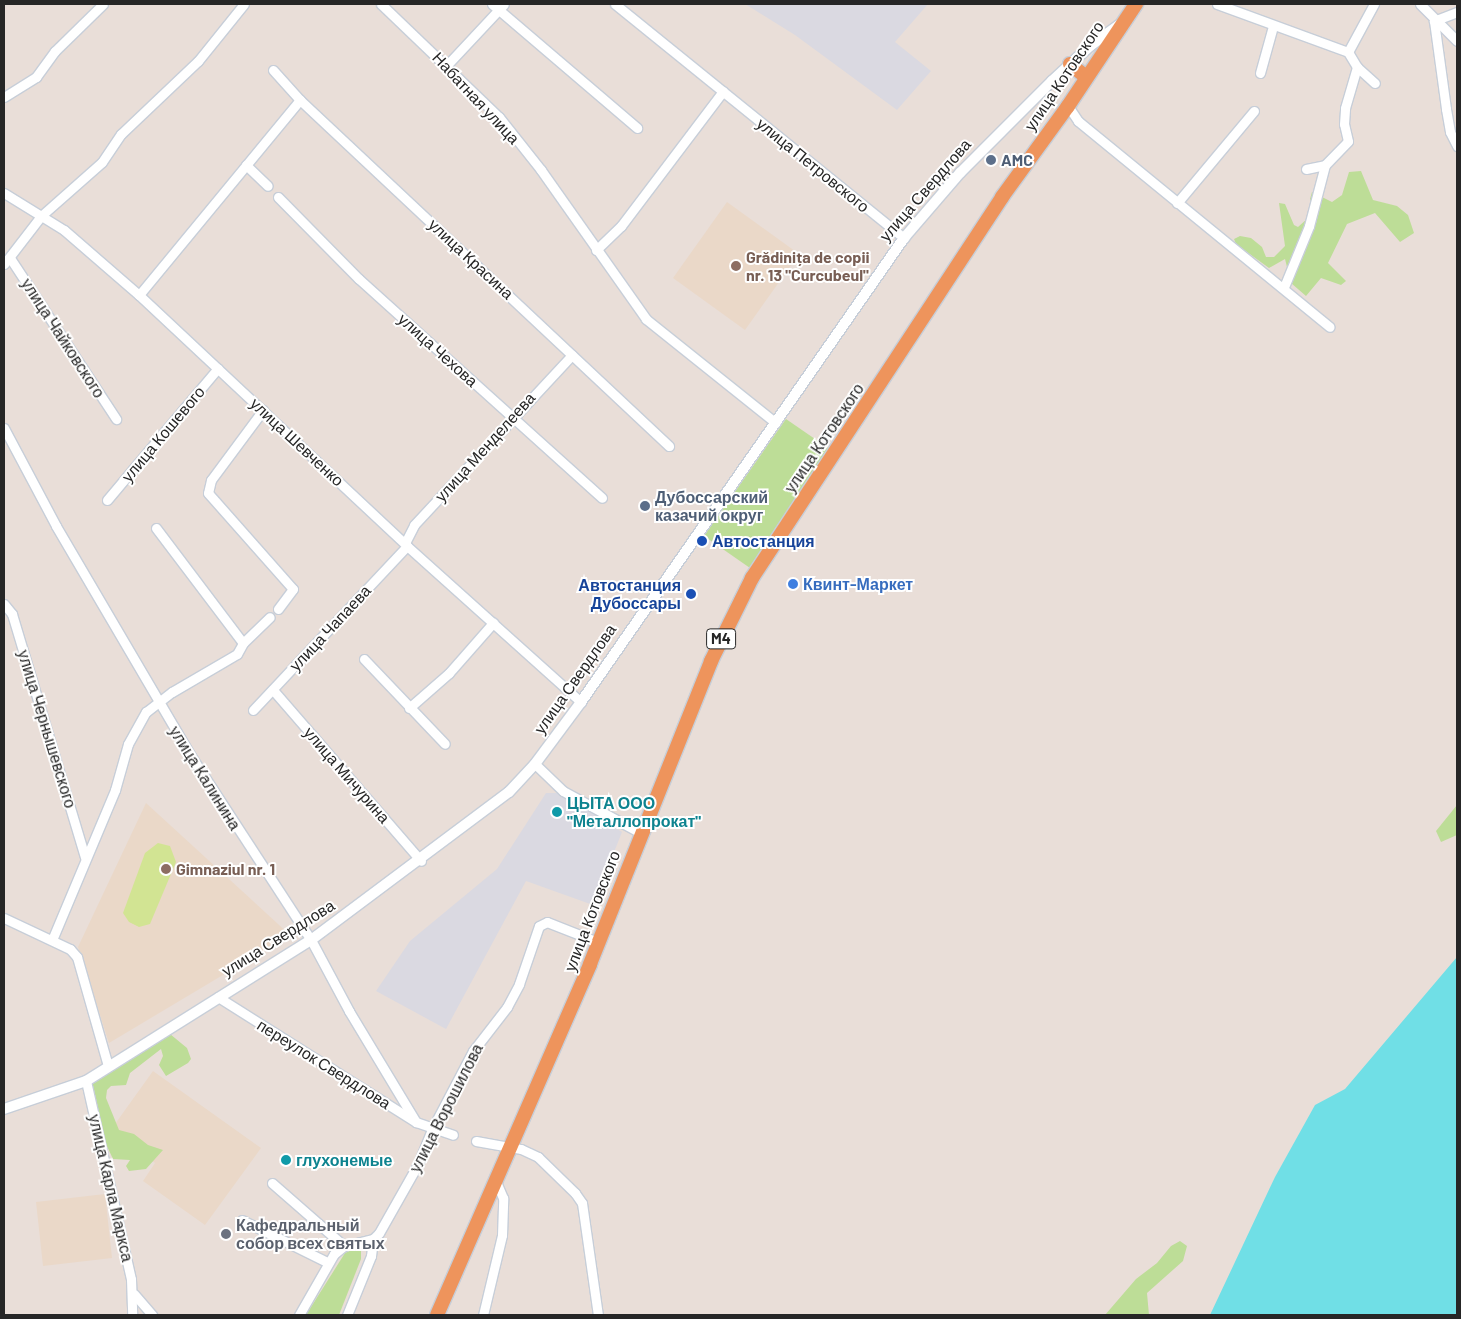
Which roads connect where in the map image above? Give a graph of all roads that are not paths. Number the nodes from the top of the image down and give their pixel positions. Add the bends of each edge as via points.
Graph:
1 (102, 4) edge
2 (244, 4) edge
3 (381, 4) edge
4 (615, 4) edge
5 (1136, 4) edge
6 (1217, 4) edge
7 (1374, 4) edge
8 (1420, 4) edge
9 (498, 6) edge
10 (1457, 12) edge
11 (1434, 21) junction
12 (1119, 24) junction
13 (1273, 26) junction
14 (1457, 41) edge
15 (1348, 52) junction
16 (1070, 64) junction
17 (447, 65) junction
18 (1357, 67) junction
19 (273, 70) dead end
20 (1260, 73) dead end
21 (1085, 76) junction
22 (1376, 83) dead end
23 (723, 91) junction
24 (4, 97) edge
25 (300, 100) junction
26 (1068, 106) junction
27 (1254, 111) dead end
28 (637, 128) dead end
29 (1457, 146) edge
30 (246, 165) junction
31 (1325, 165) junction
32 (1306, 169) dead end
33 (268, 186) dead end
34 (4, 193) edge
35 (278, 198) dead end
36 (1177, 203) junction
37 (41, 216) junction
38 (904, 238) junction
39 (596, 250) junction
40 (7, 261) edge
41 (1284, 287) junction
42 (139, 295) junction
43 (1330, 327) dead end
44 (572, 355) junction
45 (218, 368) junction
46 (263, 410) junction
47 (511, 417) junction
48 (116, 419) dead end
49 (776, 422) junction
50 (4, 428) edge
51 (669, 446) dead end
52 (602, 498) dead end
53 (107, 500) dead end
54 (156, 528) dead end
55 (406, 545) junction
56 (4, 604) edge
57 (278, 609) dead end
58 (270, 617) dead end
59 (493, 623) junction
60 (243, 642) junction
61 (364, 659) dead end
62 (273, 690) junction
63 (158, 701) junction
64 (581, 702) junction
65 (409, 708) junction
66 (253, 710) dead end
67 (445, 744) dead end
68 (535, 764) junction
69 (641, 833) junction
70 (85, 857) junction
71 (421, 860) junction
72 (4, 918) edge
73 (52, 940) junction
74 (311, 940) junction
75 (598, 942) junction
76 (218, 997) junction
77 (108, 1066) junction
78 (86, 1081) junction
79 (4, 1108) edge
80 (416, 1122) junction
81 (432, 1129) junction
82 (453, 1135) dead end
83 (476, 1141) dead end
84 (509, 1147) junction
85 (495, 1178) junction
86 (272, 1183) dead end
87 (242, 1220) dead end
88 (373, 1239) junction
89 (344, 1246) junction
90 (327, 1262) junction
91 (134, 1294) junction
92 (132, 1315) edge
93 (152, 1315) edge
94 (299, 1315) edge
95 (347, 1315) edge
96 (437, 1315) edge
97 (483, 1315) edge
98 (598, 1315) edge

1 - 24 street via 55,51 36,77
2 - 37 street via 198,61 120,134 102,162
3 - 17 street, Набатная улица
4 - 23 street, улица Петровского
5 - 12 highway, улица Свердлова / M4
6 - 13 street
7 - 15 street
8 - 11 street
9 - 17 street
9 - 28 street
10 - 11 street
11 - 14 street
11 - 29 street via 1447,117
12 - 16 street, улица Свердлова
12 - 21 highway, улица Котовского / M4
13 - 15 street
13 - 20 street
15 - 18 street
16 - 21 highway
16 - 38 street, улица Свердлова via 960,173
17 - 39 street, Набатная улица via 504,123
18 - 22 street
18 - 31 street via 1345,108 1348,141
19 - 25 street, улица Красина
21 - 26 highway, улица Котовского / M4
23 - 38 street, улица Петровского
23 - 39 street via 621,226
25 - 30 street
25 - 44 street, улица Красина
26 - 36 street via 1078,121
26 - 69 highway, улица Котовского / M4 via 1022,168 752,578 711,661
27 - 36 street
30 - 33 street
30 - 42 street
31 - 32 street
31 - 41 street via 1309,226
34 - 37 street, улица Шевченко
35 - 47 street, улица Чехова via 360,279
36 - 41 street
37 - 40 street
37 - 42 street, улица Шевченко via 64,230
38 - 49 street, улица Свердлова
39 - 49 street, Набатная улица via 646,319
40 - 48 street, улица Чайковского
41 - 43 street
42 - 45 street, улица Шевченко
44 - 47 street, улица Менделеева
44 - 51 street, улица Красина
45 - 46 street, улица Шевченко
45 - 53 street, улица Кошевого
46 - 55 street, улица Шевченко
46 - 57 street via 211,480 208,493 290,586 293,592
47 - 52 street, улица Чехова
47 - 55 street, улица Менделеева via 470,467 414,524
49 - 64 street, улица Свердлова
50 - 63 street, улица Калинина via 56,526
54 - 60 street
55 - 59 street, улица Шевченко
55 - 62 street, улица Чапаева
56 - 70 street, улица Чернышевского via 12,614
58 - 60 street
59 - 64 street, улица Шевченко
59 - 65 street via 449,673
60 - 63 street via 237,654 215,670
61 - 65 street
62 - 66 street, улица Чапаева
62 - 71 street, улица Мичурина
63 - 70 street via 146,712 128,744 115,790
63 - 74 street, улица Калинина via 221,805
64 - 68 street, улица Свердлова
65 - 67 street
68 - 69 street via 563,792
68 - 71 street, улица Свердлова via 509,792
69 - 75 highway, улица Котовского / M4
70 - 73 street
71 - 74 street, улица Свердлова
72 - 73 street
73 - 77 street via 77,957
74 - 76 street, улица Свердлова
74 - 80 street, улица Калинина via 349,1011
75 - 81 street, улица Ворошилова via 547,922 539,926 519,984 507,1007 473,1052
75 - 84 highway, улица Котовского / M4
76 - 77 street, улица Свердлова
76 - 80 street, переулок Свердлова
77 - 78 street, улица Свердлова
78 - 79 street, улица Свердлова
78 - 91 street, улица Карла Маркса
80 - 81 street, переулок Свердлова
81 - 82 street, переулок Свердлова
81 - 88 street, улица Ворошилова via 401,1195
83 - 84 street
84 - 85 highway, улица Котовского / M4
84 - 98 street via 538,1157 568,1184 582,1203
85 - 96 highway, улица Котовского / M4
85 - 97 street via 503,1198 502,1235
86 - 89 street
87 - 90 street
88 - 89 street
88 - 95 street, улица Ворошилова via 371,1256
89 - 90 street
90 - 94 street
91 - 92 street, улица Карла Маркса
91 - 93 street, улица Карла Маркса

